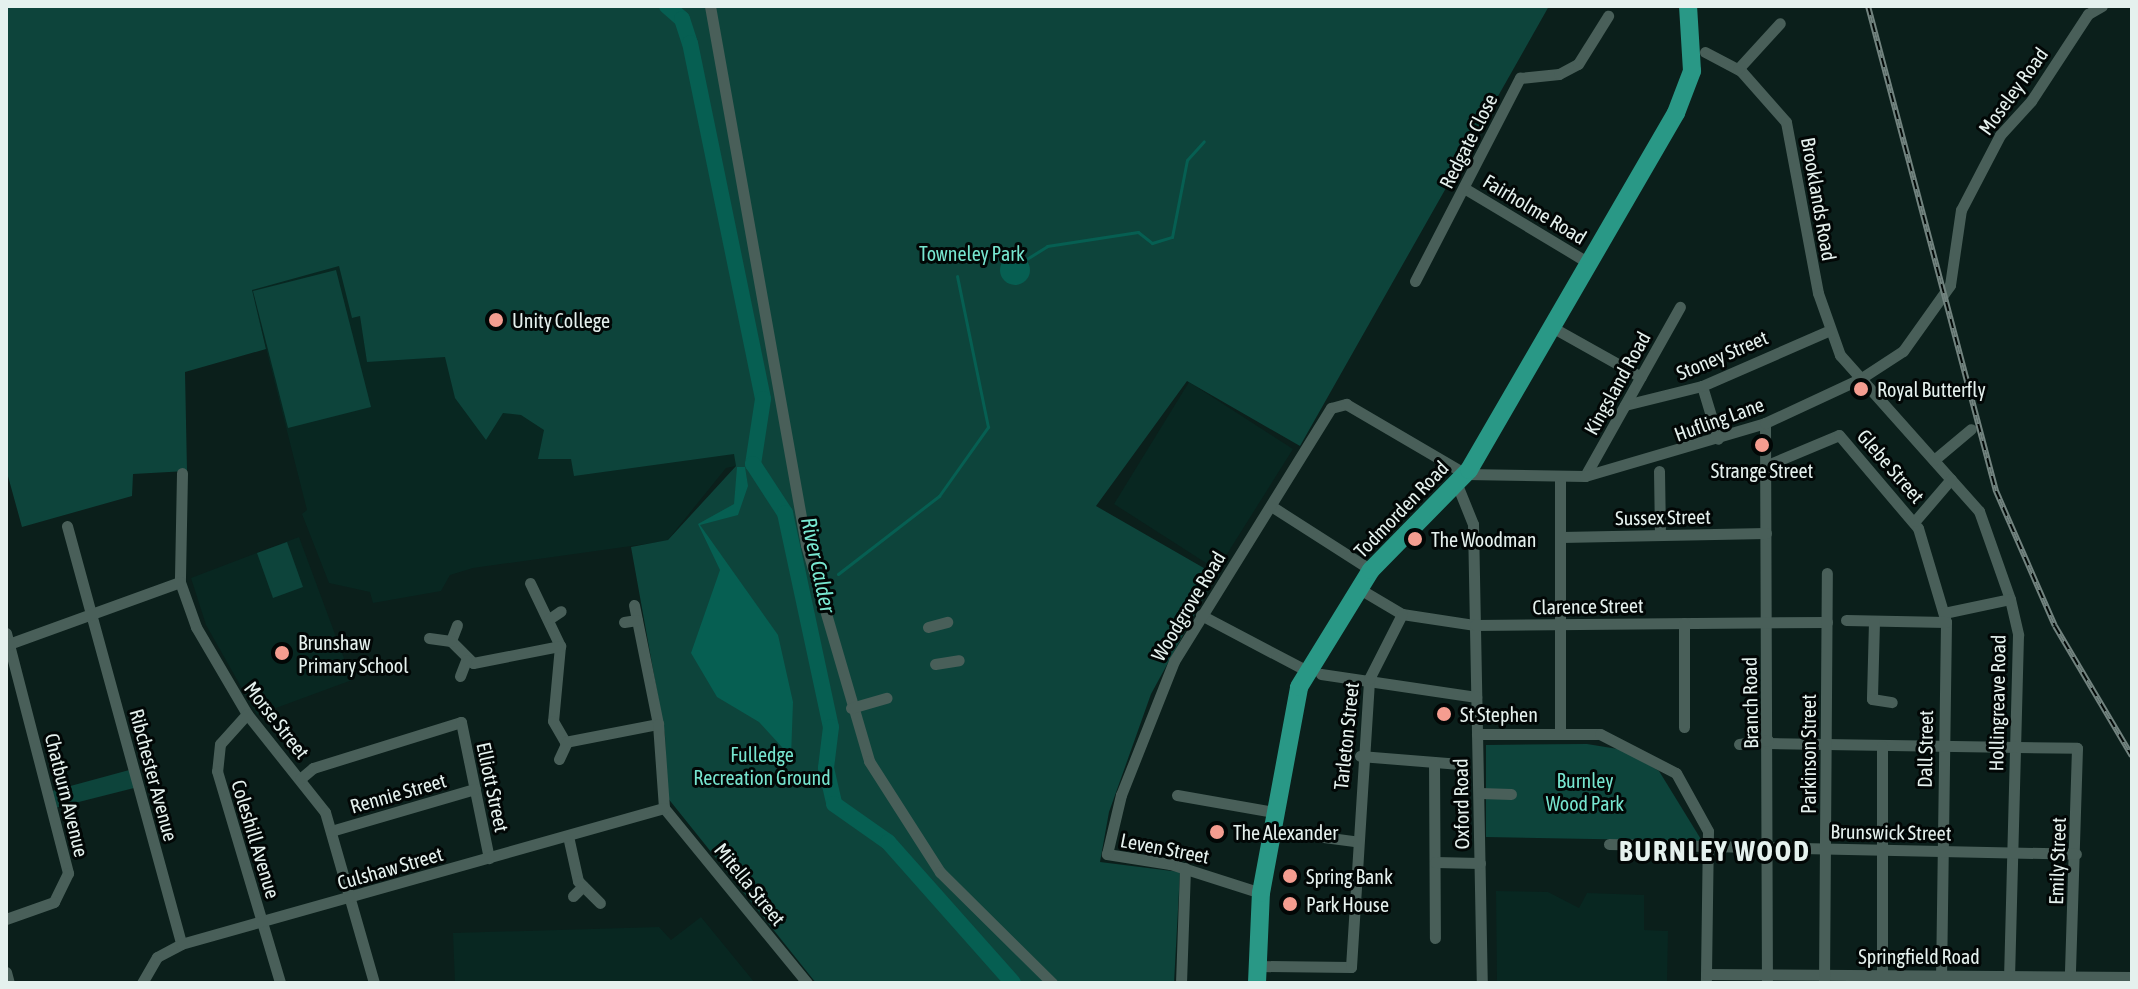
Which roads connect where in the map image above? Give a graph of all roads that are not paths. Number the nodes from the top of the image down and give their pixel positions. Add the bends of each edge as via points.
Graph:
1 (710, 6) edge
2 (1688, 6) edge
3 (2102, 6) edge
4 (2083, 10) edge
5 (1608, 16) dead end
6 (1780, 23) dead end
7 (1705, 52) dead end
8 (1738, 69) junction
9 (1464, 188) junction
10 (1587, 262) junction
11 (1415, 281) dead end
12 (1939, 293) joint
13 (1680, 307) dead end
14 (1550, 326) junction
15 (1830, 330) junction
16 (1641, 377) junction
17 (1860, 379) junction
18 (1702, 386) junction
19 (1625, 405) junction
20 (1765, 423) junction
21 (1971, 429) dead end
22 (1718, 439) junction
23 (1934, 460) junction
24 (1765, 466) junction
25 (1659, 471) dead end
26 (182, 473) dead end
27 (1585, 476) junction
28 (1560, 477) junction
29 (1951, 479) junction
30 (1462, 480) junction
31 (1271, 506) junction
32 (1915, 521) junction
33 (67, 526) dead end
34 (1766, 533) junction
35 (1660, 535) junction
36 (1561, 537) junction
37 (1371, 570) junction
38 (1827, 573) dead end
39 (180, 582) junction
40 (530, 583) dead end
41 (1358, 588) junction
42 (2010, 599) junction
43 (634, 605) dead end
44 (561, 611) dead end
45 (1402, 614) junction
46 (92, 615) junction
47 (1201, 615) junction
48 (1945, 618) junction
49 (549, 619) junction
50 (1846, 620) dead end
51 (1874, 621) junction
52 (947, 622) dead end
53 (1767, 622) junction
54 (1827, 622) junction
55 (1684, 623) junction
56 (1560, 624) junction
57 (457, 625) dead end
58 (1475, 625) junction
59 (928, 627) dead end
60 (429, 638) dead end
61 (7, 641) edge
62 (451, 641) junction
63 (560, 646) junction
64 (466, 660) junction
65 (959, 660) dead end
66 (935, 664) dead end
67 (1314, 672) junction
68 (460, 676) dead end
69 (1369, 679) junction
70 (1476, 697) junction
71 (887, 698) dead end
72 (1892, 702) dead end
73 (851, 708) junction
74 (247, 714) junction
75 (658, 724) junction
76 (1684, 727) dead end
77 (1560, 732) junction
78 (1477, 734) junction
79 (567, 742) junction
80 (1768, 742) junction
81 (1739, 744) dead end
82 (1826, 744) junction
83 (1882, 746) junction
84 (1943, 747) junction
85 (2015, 748) junction
86 (1360, 756) junction
87 (559, 759) dead end
88 (1434, 762) junction
89 (1460, 764) dead end
90 (300, 779) junction
91 (475, 789) junction
92 (1480, 793) junction
93 (1511, 794) dead end
94 (1177, 795) dead end
95 (664, 808) junction
96 (1271, 821) junction
97 (331, 831) junction
98 (568, 836) junction
99 (1354, 841) junction
100 (1609, 844) dead end
101 (1709, 847) junction
102 (1768, 848) junction
103 (1825, 849) junction
104 (1883, 850) junction
105 (1941, 851) junction
106 (2013, 852) junction
107 (1107, 854) joint
108 (2076, 854) junction
109 (489, 858) junction
110 (1435, 862) junction
111 (1480, 863) junction
112 (1185, 868) junction
113 (583, 886) junction
114 (1261, 893) junction
115 (573, 896) dead end
116 (351, 898) junction
117 (600, 903) dead end
118 (6, 919) edge
119 (262, 922) junction
120 (1435, 938) dead end
121 (181, 944) junction
122 (6, 972) edge
123 (1258, 975) edge
124 (2070, 976) junction
125 (2132, 977) edge
126 (1706, 978) edge
127 (1767, 978) edge
128 (1824, 978) edge
129 (1882, 979) edge
130 (1941, 979) edge
131 (2010, 979) edge
132 (9, 983) edge
133 (142, 983) edge
134 (280, 983) edge
135 (374, 983) edge
136 (807, 983) edge
137 (1052, 983) edge
138 (1181, 983) edge
139 (1482, 983) edge

1 - 73 street via 806,545
2 - 10 highway, Todmorden Road via 1688,89
3 - 4 street, Moseley Road
4 - 12 street, Moseley Road via 2033,99 2000,135 1961,210 1956,269
5 - 9 street, Redgate Close via 1578,64 1559,74 1520,78
6 - 8 street
7 - 8 street, Brooklands Road
8 - 15 street, Brooklands Road via 1786,122
9 - 10 street, Fairholme Road
9 - 11 street, Redgate Close
10 - 14 highway, Todmorden Road
12 - 17 street, Hufling Lane via 1903,351
13 - 16 street, Kingsland Road
14 - 16 street
14 - 30 highway, Todmorden Road
15 - 17 street, Brooklands Road
15 - 18 street, Stoney Street
16 - 19 street, Kingsland Road
17 - 20 street, Hufling Lane
17 - 23 street, Hollingreave Road
18 - 19 street, Stoney Street
18 - 22 street
19 - 27 street, Kingsland Road
20 - 22 street, Hufling Lane
20 - 24 street, Branch Road
21 - 23 street
22 - 27 street, Hufling Lane
23 - 29 street, Hollingreave Road
24 - 32 street, Glebe Street via 1839,435
24 - 34 street, Branch Road
25 - 35 street
26 - 39 street, Morse Street
27 - 28 street, Hufling Lane
28 - 30 street, Hufling Lane
28 - 36 street
29 - 32 street
29 - 42 street, Hollingreave Road via 1979,511
30 - 31 street, Woodgrove Road via 1346,404 1331,408
30 - 37 highway, Todmorden Road
30 - 58 street, Oxford Road via 1472,506
31 - 37 street
31 - 47 street, Woodgrove Road
32 - 48 street, Dall Street
33 - 46 street, Ribchester Avenue
34 - 35 street, Sussex Street
34 - 53 street, Branch Road
35 - 36 street, Sussex Street
36 - 56 street
37 - 41 highway, Todmorden Road
38 - 54 street, Parkinson Street
39 - 46 street
39 - 74 street, Morse Street via 213,661
40 - 49 street via 535,602
41 - 45 street, Clarence Street
41 - 67 highway, Todmorden Road
42 - 48 street
42 - 85 street, Hollingreave Road via 2018,635
43 - 75 street via 630,621
44 - 49 street
45 - 58 street, Clarence Street
45 - 69 street, Tarleton Street
46 - 61 street
46 - 121 street, Ribchester Avenue
47 - 67 street
47 - 107 street, Woodgrove Road via 1155,704
48 - 51 street
48 - 84 street, Dall Street
49 - 63 street
50 - 51 street
51 - 72 street via 1872,699
52 - 59 street
53 - 54 street, Clarence Street
53 - 55 street, Clarence Street
53 - 80 street, Branch Road
54 - 82 street, Parkinson Street
55 - 56 street, Clarence Street
55 - 76 street
56 - 58 street, Clarence Street
56 - 77 street
57 - 62 street
58 - 70 street, Oxford Road
60 - 62 street
61 - 118 street, Chatburn Avenue via 68,873 54,902
62 - 64 street
63 - 64 street
63 - 79 street via 553,721
64 - 68 street
65 - 66 street
67 - 69 street
67 - 96 highway, Todmorden Road via 1292,704
69 - 70 street
69 - 86 street, Tarleton Street
70 - 78 street, Oxford Road
71 - 73 street
73 - 137 street via 869,761 940,872
74 - 90 street, Morse Street
74 - 119 street, Coleshill Avenue via 226,731 216,757
75 - 79 street
75 - 95 street
77 - 78 street
77 - 101 street via 1615,739 1666,765 1694,796
78 - 92 street, Oxford Road
79 - 87 street
80 - 81 street
80 - 82 street
80 - 102 street, Branch Road
82 - 83 street
82 - 103 street, Parkinson Street
83 - 84 street
83 - 104 street
84 - 85 street
84 - 105 street, Dall Street
85 - 106 street, Hollingreave Road
85 - 108 street, Emily Street via 2077,748
86 - 88 street
86 - 99 street, Tarleton Street
88 - 89 street
88 - 110 street
90 - 91 street, Elliott Street via 313,768 461,722
90 - 97 street, Morse Street
91 - 97 street, Rennie Street
91 - 109 street, Elliott Street
92 - 93 street
92 - 111 street, Oxford Road
94 - 96 street
95 - 98 street, Culshaw Street
95 - 136 street, Mitella Street
96 - 99 street
96 - 114 highway, Todmorden Road
97 - 116 street, Morse Street
98 - 109 street, Culshaw Street
98 - 113 street
99 - 123 street, Tarleton Street via 1351,967
100 - 101 street, Brunswick Street
101 - 102 street, Brunswick Street
101 - 126 street
102 - 103 street, Brunswick Street
102 - 127 street, Branch Road
103 - 104 street, Brunswick Street
103 - 128 street, Parkinson Street
104 - 105 street, Brunswick Street
104 - 129 street
105 - 106 street, Brunswick Street
105 - 130 street, Dall Street
106 - 108 street, Brunswick Street
106 - 131 street, Hollingreave Road
107 - 112 street, Leven Street
108 - 124 street, Emily Street
109 - 116 street, Culshaw Street
110 - 111 street
110 - 120 street
111 - 139 street, Oxford Road
112 - 114 street, Leven Street
112 - 138 street
113 - 115 street
113 - 117 street
114 - 123 highway, Todmorden Road
116 - 119 street, Culshaw Street
116 - 135 street, Morse Street
119 - 121 street, Culshaw Street
119 - 134 street, Coleshill Avenue
121 - 133 street, Culshaw Street via 157,957
122 - 132 street
124 - 125 street, Springfield Road
124 - 131 street, Springfield Road
126 - 127 street, Springfield Road
127 - 128 street, Springfield Road
128 - 129 street, Springfield Road
129 - 130 street, Springfield Road
130 - 131 street, Springfield Road

